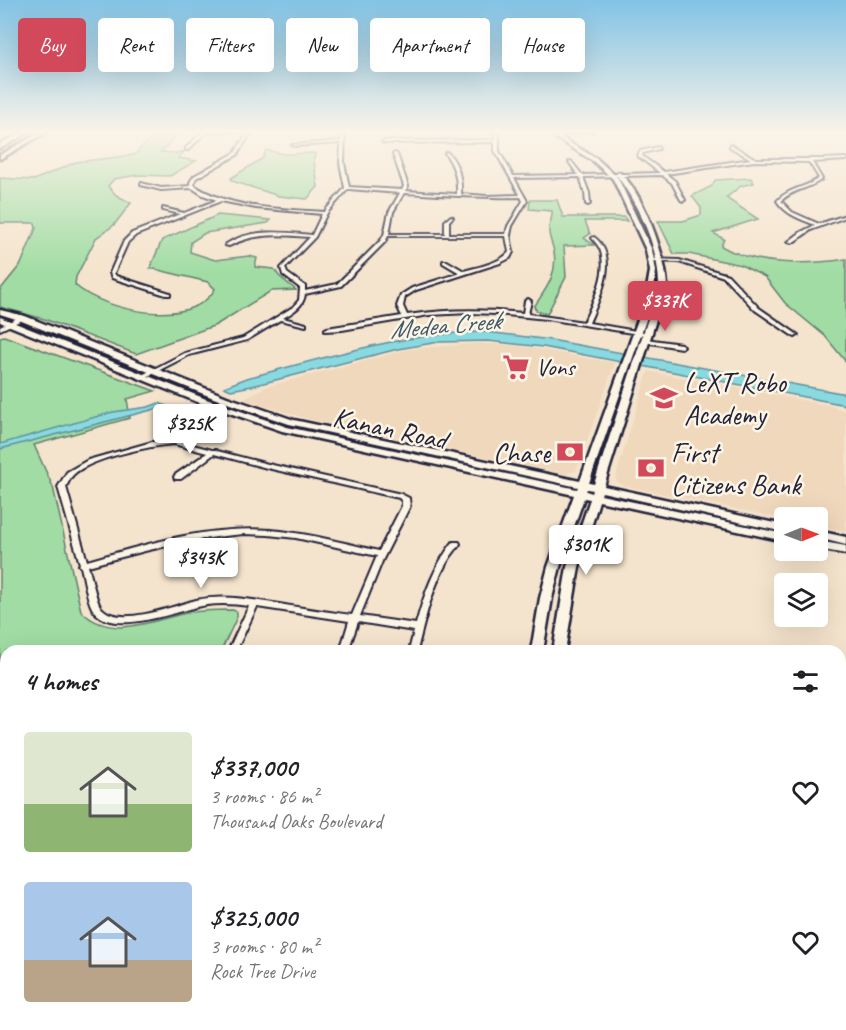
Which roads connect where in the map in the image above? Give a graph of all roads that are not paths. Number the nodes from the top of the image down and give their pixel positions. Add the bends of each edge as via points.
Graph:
1 (194, 179) edge
2 (345, 179) edge
3 (404, 179) edge
4 (458, 179) edge
5 (513, 179) edge
6 (581, 179) edge
7 (618, 179) edge
8 (619, 179) edge
9 (669, 179) edge
10 (820, 179) edge
11 (142, 184) dead end
12 (193, 187) junction
13 (347, 188) junction
14 (405, 192) junction
15 (459, 196) junction
16 (523, 196) junction
17 (224, 199) junction
18 (684, 200) dead end
19 (588, 204) dead end
20 (164, 208) dead end
21 (325, 213) junction
22 (184, 214) junction
23 (846, 216) edge
24 (451, 217) dead end
25 (817, 224) junction
26 (386, 235) junction
27 (447, 235) junction
28 (508, 235) junction
29 (313, 236) junction
30 (594, 238) dead end
31 (790, 242) dead end
32 (227, 245) dead end
33 (652, 260) junction
34 (662, 260) junction
35 (445, 262) dead end
36 (464, 273) junction
37 (304, 293) junction
38 (168, 294) dead end
39 (528, 301) dead end
40 (0, 312) edge
41 (525, 314) junction
42 (405, 316) junction
43 (22, 318) junction
44 (279, 318) junction
45 (0, 319) edge
46 (12, 323) junction
47 (586, 323) junction
48 (304, 325) dead end
49 (0, 328) edge
50 (327, 330) dead end
51 (637, 333) junction
52 (795, 335) dead end
53 (647, 338) junction
54 (681, 346) dead end
55 (149, 374) junction
56 (214, 451) junction
57 (178, 477) dead end
58 (581, 489) junction
59 (597, 492) junction
60 (774, 526) edge
61 (774, 536) edge
62 (828, 537) edge
63 (846, 541) edge
64 (456, 544) dead end
65 (828, 547) edge
66 (846, 550) edge
67 (381, 554) junction
68 (83, 565) junction
69 (254, 604) junction
70 (354, 618) junction
71 (419, 628) junction
72 (235, 645) edge
73 (346, 645) edge
74 (415, 645) edge
75 (538, 645) edge
76 (560, 645) edge

1 - 12 street
2 - 13 street
3 - 14 street
4 - 15 street
5 - 16 street
6 - 19 street
7 - 33 main road
8 - 34 main road via 654,238
9 - 18 street
10 - 25 street via 779,201 791,213
11 - 12 street via 161,189
12 - 17 street
13 - 14 street
13 - 21 street
14 - 15 street
14 - 26 street via 391,212
15 - 16 street
16 - 28 street via 525,205
17 - 21 street via 256,208
17 - 22 street
20 - 22 street
21 - 29 street
22 - 38 street via 130,237 112,273 118,280
23 - 25 street
24 - 27 street via 447,220
25 - 31 street
26 - 27 street
26 - 37 street via 339,285
27 - 28 street
28 - 36 street via 512,248 508,257
29 - 32 street via 262,233
29 - 37 street via 283,268 303,287
30 - 47 street via 599,242 605,273
33 - 34 street
33 - 51 main road via 652,286
34 - 52 street via 679,261 728,277 757,309
34 - 53 main road via 663,285
35 - 36 street
36 - 42 street via 403,296 400,306
37 - 44 street via 303,300
39 - 41 street
40 - 43 main road, Kanan Road
41 - 42 street
41 - 47 street
42 - 50 street
43 - 46 street
43 - 55 main road, Kanan Road
44 - 48 street
44 - 55 street via 245,339 187,354
45 - 46 main road, Kanan Road
46 - 49 street
46 - 55 main road, Kanan Road
47 - 51 street
51 - 53 street
51 - 58 main road
53 - 54 street
53 - 59 main road
55 - 58 main road, Kanan Road via 223,409 285,429
56 - 57 street
56 - 67 street via 401,496 406,506
56 - 68 street via 186,443 152,444 90,461 69,474 62,487
58 - 59 main road, Kanan Road
58 - 75 main road via 554,567
59 - 60 main road, Kanan Road
59 - 61 main road, Kanan Road
59 - 76 main road via 573,567
62 - 63 main road
64 - 71 street via 442,561
65 - 66 main road
67 - 68 street via 270,532 226,532 178,538
67 - 70 street
68 - 69 street via 96,607 106,616 140,618 191,603 220,600
69 - 70 street
69 - 72 street
70 - 71 street
70 - 73 street
71 - 74 street

